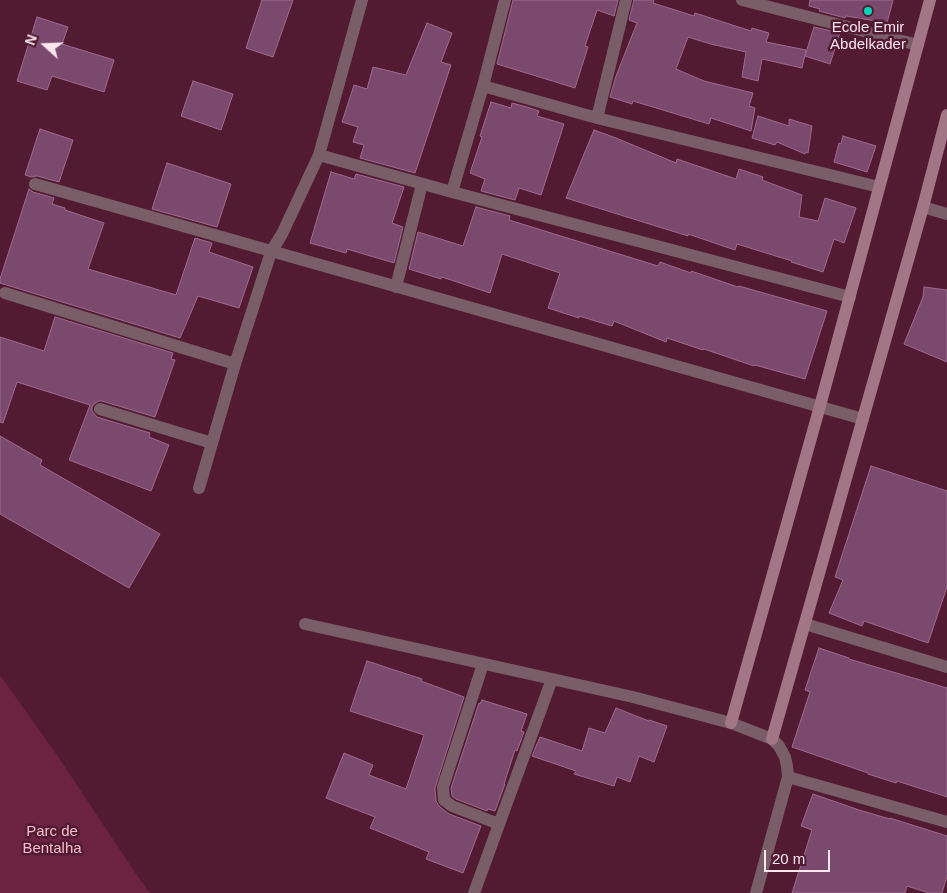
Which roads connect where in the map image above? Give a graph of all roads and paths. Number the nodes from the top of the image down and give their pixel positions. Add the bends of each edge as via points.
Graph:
1 (362, 0) edge
2 (505, 0) edge
3 (626, 0) edge
4 (742, 0) edge
5 (930, 0) edge
6 (918, 45) junction
7 (482, 86) junction
8 (947, 116) edge
9 (597, 118) junction
10 (319, 155) junction
11 (34, 184) dead end
12 (422, 184) junction
13 (879, 187) junction
14 (452, 192) junction
15 (923, 207) junction
16 (947, 214) edge
17 (271, 252) junction
18 (396, 287) junction
19 (5, 293) dead end
20 (850, 298) junction
21 (235, 364) junction
22 (820, 406) junction
23 (100, 409) dead end
24 (863, 419) junction
25 (212, 443) junction
26 (199, 488) dead end
27 (305, 624) dead end
28 (805, 624) junction
29 (483, 664) junction
30 (947, 667) edge
31 (552, 679) junction
32 (731, 723) junction
33 (772, 739) junction
34 (788, 777) junction
35 (947, 822) edge
36 (500, 824) junction
37 (474, 893) edge
38 (756, 893) edge

1 - 10 street
2 - 7 street
3 - 9 street
4 - 6 street
5 - 6 street
6 - 13 street
7 - 9 street
7 - 14 street
8 - 15 street
9 - 13 street
10 - 12 street
10 - 17 street
11 - 17 street
12 - 14 street
12 - 18 street
13 - 20 street
14 - 20 street
15 - 16 street
15 - 24 street
17 - 18 street
17 - 21 street
18 - 22 street
19 - 21 street
20 - 22 street
21 - 25 street
22 - 24 street
22 - 32 street
23 - 25 street
24 - 28 street
25 - 26 street
27 - 29 street
28 - 30 street
28 - 33 street
29 - 31 street
29 - 36 street via 443,787 444,800
31 - 32 street
31 - 36 street
32 - 33 street
33 - 34 street via 785,757
34 - 35 street
34 - 38 street
36 - 37 street

